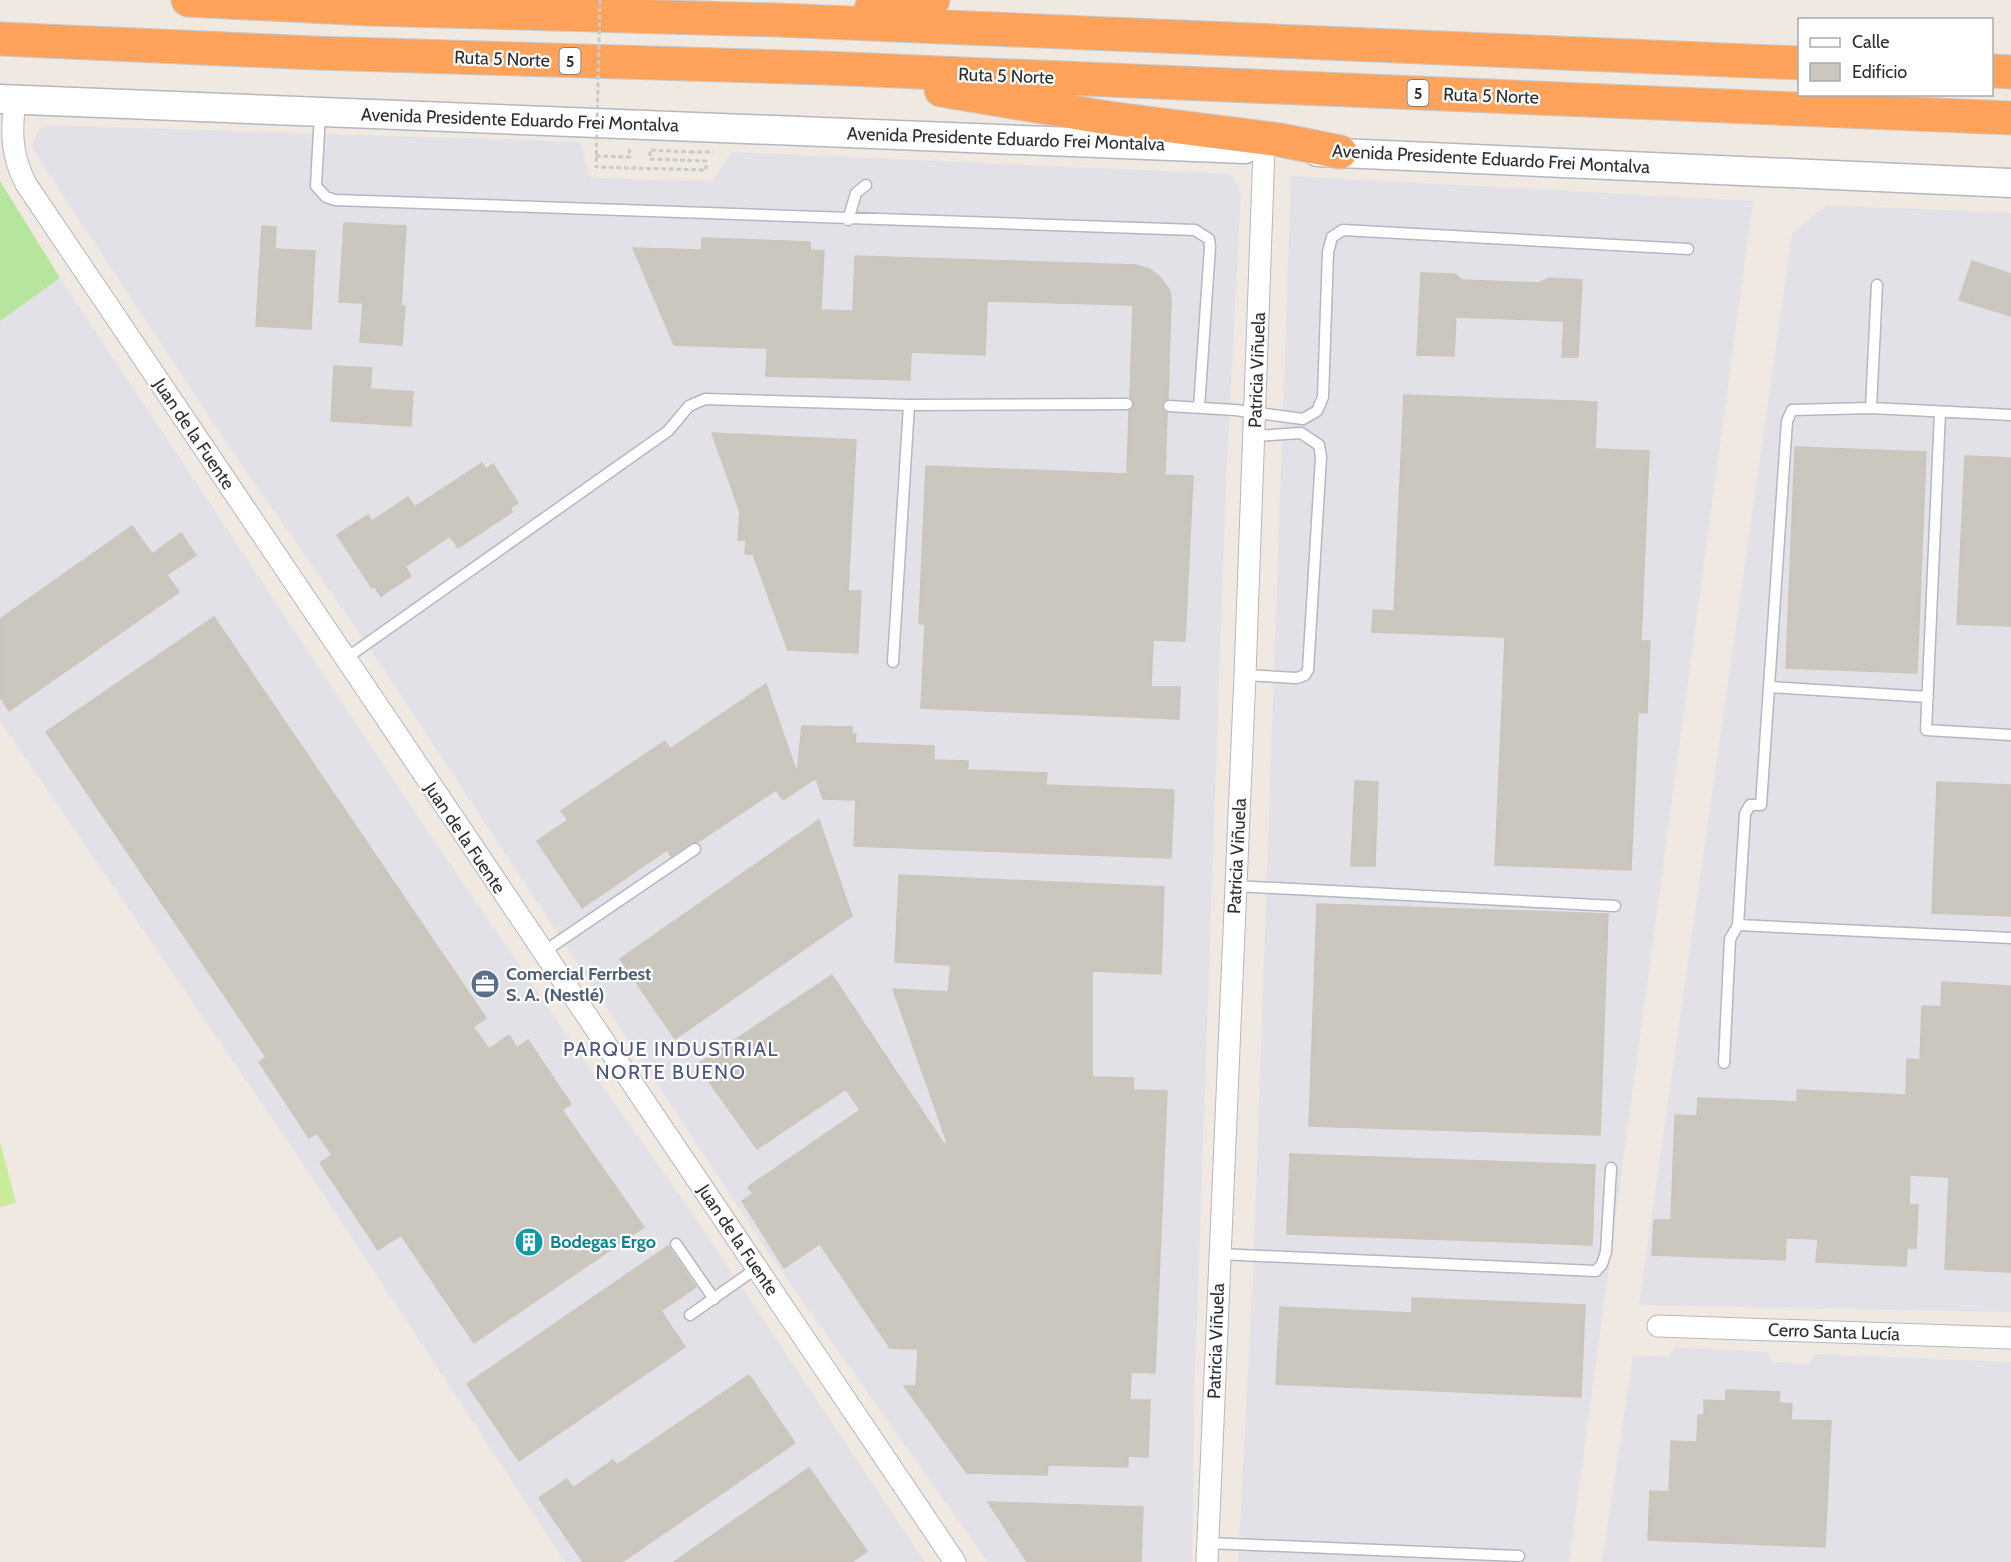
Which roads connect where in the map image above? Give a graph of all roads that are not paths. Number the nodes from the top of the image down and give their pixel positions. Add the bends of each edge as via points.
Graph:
1 (188, 0) edge
2 (933, 0) edge
3 (777, 20) junction
4 (0, 39) edge
5 (1798, 63) edge
6 (824, 68) junction
7 (1993, 71) edge
8 (2011, 72) edge
9 (7, 100) edge
10 (320, 112) junction
11 (2011, 118) edge
12 (1264, 150) junction
13 (1341, 152) junction
14 (2011, 183) edge
15 (866, 185) dead end
16 (848, 220) junction
17 (1688, 249) dead end
18 (1877, 285) dead end
19 (1127, 404) dead end
20 (909, 405) junction
21 (1169, 406) dead end
22 (1199, 408) junction
23 (1871, 408) junction
24 (1940, 412) junction
25 (1255, 414) junction
26 (2011, 415) edge
27 (1255, 436) junction
28 (345, 659) junction
29 (893, 662) dead end
30 (1245, 675) junction
31 (1770, 687) junction
32 (1928, 696) junction
33 (2011, 735) edge
34 (695, 849) dead end
35 (1235, 886) junction
36 (1615, 906) dead end
37 (1738, 925) junction
38 (2011, 938) edge
39 (542, 953) junction
40 (1724, 1063) dead end
41 (1611, 1168) dead end
42 (676, 1244) dead end
43 (1219, 1254) junction
44 (757, 1268) junction
45 (714, 1299) junction
46 (690, 1315) dead end
47 (1658, 1326) dead end
48 (2011, 1338) edge
49 (1207, 1553) edge
50 (1519, 1556) dead end
51 (955, 1562) edge

1 - 3 highway
2 - 3 highway
3 - 5 highway
4 - 6 highway, Ruta 5 Norte / 5
6 - 11 highway, Ruta 5 Norte / 5
6 - 13 highway via 977,97
7 - 8 highway
9 - 10 main road, Avenida Presidente Eduardo Frei Montalva
9 - 28 street, Juan de la Fuente via 14,156 26,184
10 - 12 main road, Avenida Presidente Eduardo Frei Montalva
10 - 16 lane via 316,186 335,200
12 - 13 main road, Avenida Presidente Eduardo Frei Montalva
12 - 25 street, Patricia Viñuela
13 - 14 main road, Avenida Presidente Eduardo Frei Montalva
15 - 16 lane via 856,193
16 - 22 lane via 1184,230 1203,234 1210,247
17 - 25 lane via 1343,230 1332,237 1328,252 1323,397 1317,411 1303,418
18 - 23 lane
19 - 20 lane
20 - 28 lane via 705,399 689,406 668,431
20 - 29 lane
21 - 22 lane
22 - 25 lane
23 - 24 lane
23 - 31 lane via 1792,410 1787,421
24 - 26 lane
24 - 32 lane
25 - 27 street, Patricia Viñuela
27 - 30 street, Patricia Viñuela
27 - 30 lane via 1301,433 1319,445 1321,456 1308,670 1297,678
28 - 39 street, Juan de la Fuente
30 - 35 street, Patricia Viñuela
31 - 32 lane
31 - 37 lane via 1761,805 1750,805 1745,814
32 - 33 lane via 1926,730
34 - 39 lane
35 - 36 lane
35 - 43 street, Patricia Viñuela
37 - 38 lane
37 - 40 lane via 1730,939
39 - 44 street, Juan de la Fuente
41 - 43 lane via 1605,1252 1596,1271
42 - 45 lane
43 - 49 street, Patricia Viñuela
44 - 45 lane
44 - 51 street, Juan de la Fuente
45 - 46 lane
47 - 48 street, Cerro Santa Lucía
49 - 50 lane

